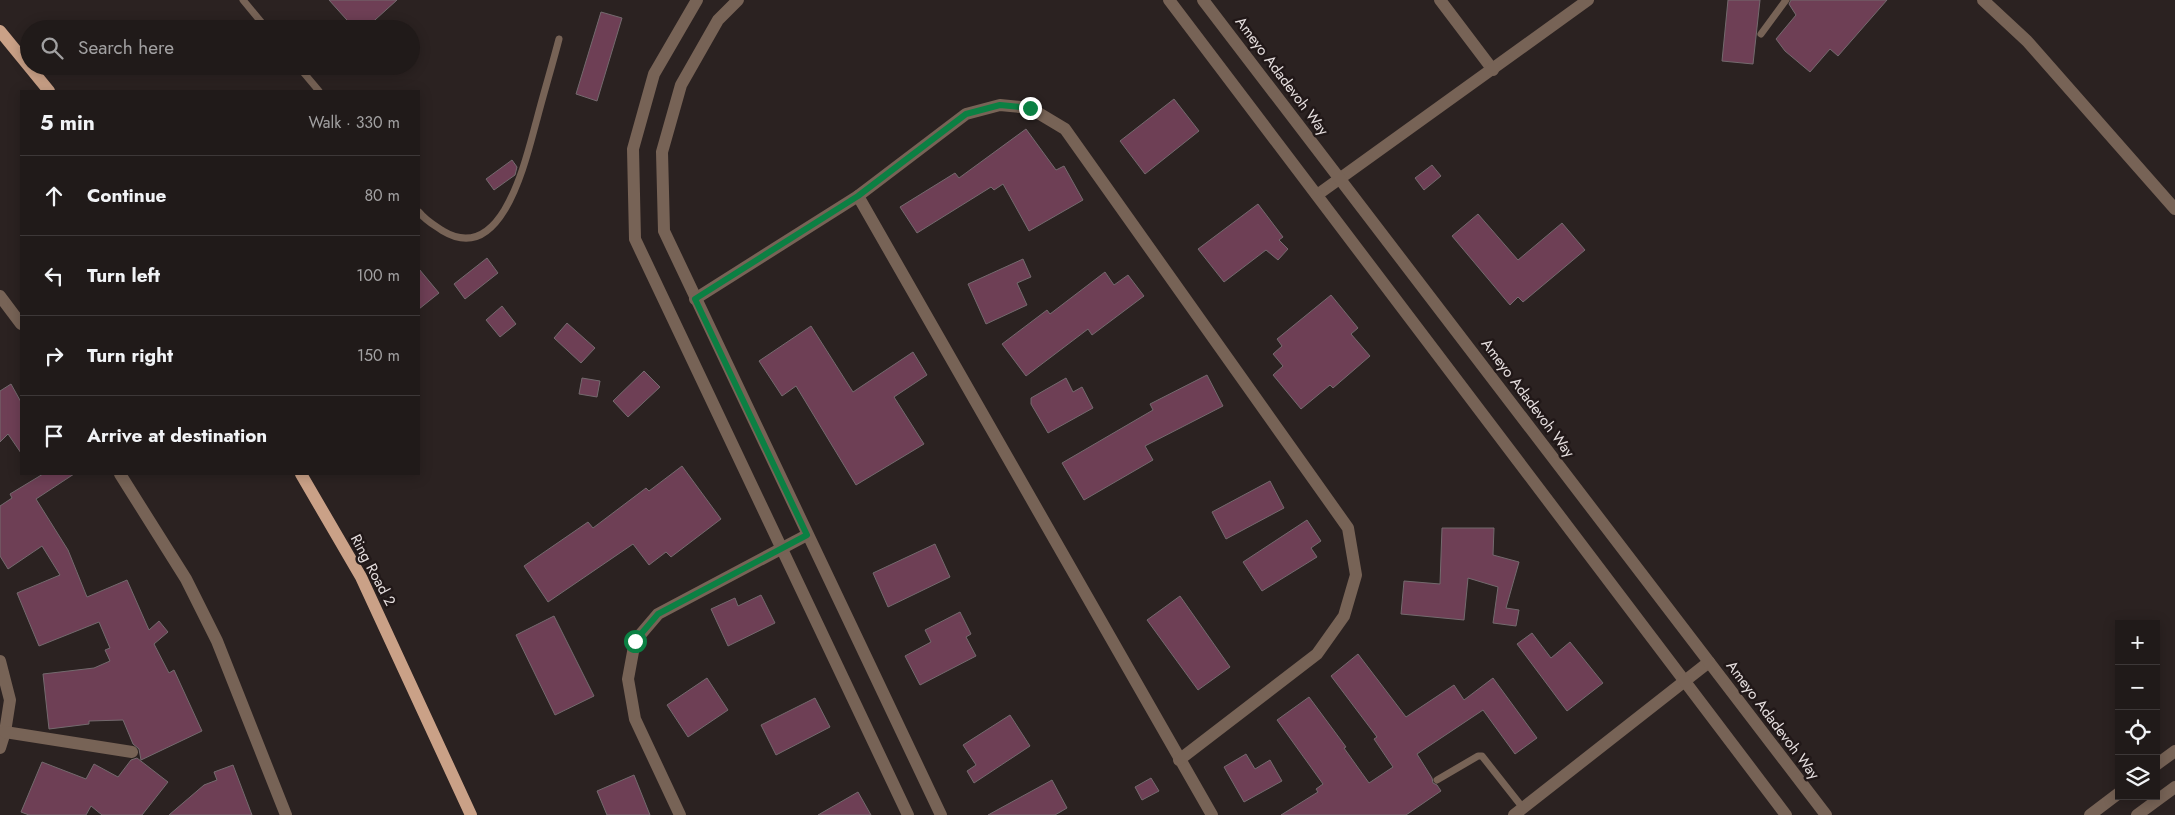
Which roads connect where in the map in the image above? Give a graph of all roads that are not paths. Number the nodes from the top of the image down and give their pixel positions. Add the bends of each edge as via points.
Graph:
1 (244, 0) edge
2 (696, 0) edge
3 (738, 0) edge
4 (1169, 0) edge
5 (1204, 0) edge
6 (1440, 0) edge
7 (1588, 0) edge
8 (1786, 0) edge
9 (1983, 0) edge
10 (260, 20) edge
11 (0, 31) edge
12 (1761, 34) dead end
13 (559, 39) dead end
14 (20, 55) edge
15 (1493, 70) junction
16 (36, 75) edge
17 (306, 75) edge
18 (48, 90) edge
19 (318, 90) edge
20 (1340, 179) junction
21 (1317, 195) junction
22 (858, 196) junction
23 (2175, 209) edge
24 (420, 213) edge
25 (0, 296) edge
26 (695, 299) junction
27 (20, 323) edge
28 (121, 475) edge
29 (302, 475) edge
30 (807, 535) junction
31 (780, 548) junction
32 (0, 661) edge
33 (1709, 662) junction
34 (1685, 681) junction
35 (5, 732) junction
36 (0, 748) edge
37 (2175, 751) edge
38 (132, 752) dead end
39 (1179, 760) junction
40 (2160, 762) edge
41 (1437, 780) dead end
42 (2175, 786) edge
43 (2115, 796) edge
44 (1518, 811) edge
45 (286, 815) edge
46 (471, 815) edge
47 (680, 815) edge
48 (908, 815) edge
49 (941, 815) edge
50 (1212, 815) edge
51 (1786, 815) edge
52 (1826, 815) edge
53 (2090, 815) edge
54 (2137, 815) edge

1 - 10 lane
2 - 31 street via 654,74 633,149 635,238
3 - 26 street via 718,20 681,85 662,152 664,232
4 - 21 street
5 - 20 street, Ameyo Adadevoh Way
6 - 15 street
7 - 15 street
8 - 12 lane
9 - 23 street via 2027,41
11 - 14 main road
13 - 24 lane via 523,169 507,207 495,224 477,237 454,237 425,220
15 - 20 street
16 - 18 main road
17 - 19 lane
20 - 21 street
20 - 33 street, Ameyo Adadevoh Way
21 - 34 street
22 - 26 street
22 - 39 street
22 - 39 street via 966,114 1000,105 1030,108 1065,129 1348,528 1356,575 1344,616 1317,654
25 - 27 street
26 - 30 street
28 - 45 street via 186,579 217,641
29 - 46 main road, Ring Road 2 via 360,577
30 - 31 street
30 - 49 street
31 - 47 street via 658,614 635,641 628,679 635,720
31 - 48 street
32 - 35 street via 10,700
33 - 34 street
33 - 52 street, Ameyo Adadevoh Way
34 - 44 street
34 - 51 street
35 - 36 street
35 - 38 street
37 - 40 street
39 - 50 street
41 - 44 lane via 1482,756
42 - 54 street
43 - 53 street

